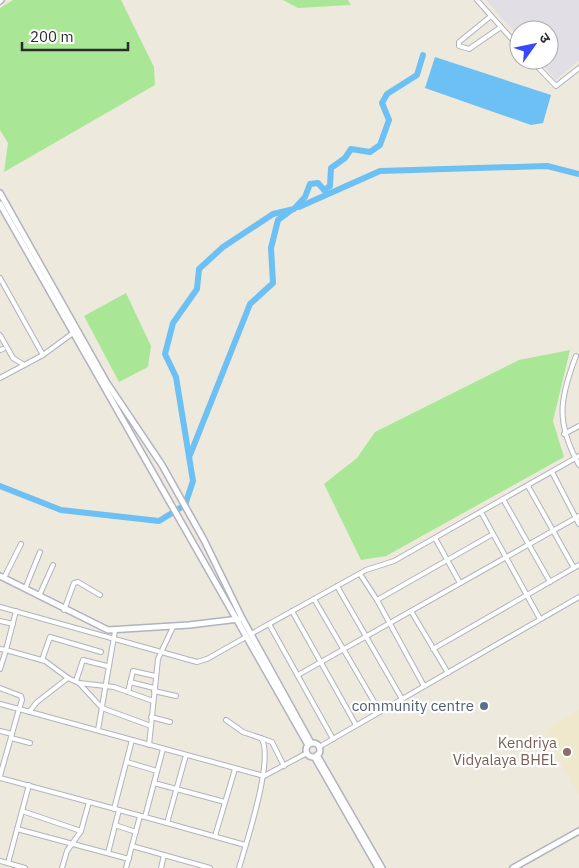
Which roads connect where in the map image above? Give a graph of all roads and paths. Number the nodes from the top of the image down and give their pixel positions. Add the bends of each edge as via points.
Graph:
1 (477, 0) edge
2 (491, 16) junction
3 (501, 28) junction
4 (509, 36) edge
5 (579, 68) edge
6 (541, 70) edge
7 (0, 193) edge
8 (0, 204) edge
9 (0, 278) edge
10 (73, 333) junction
11 (0, 335) edge
12 (2, 348) edge
13 (43, 355) junction
14 (576, 356) dead end
15 (24, 365) junction
16 (0, 378) edge
17 (579, 426) edge
18 (564, 434) junction
19 (577, 457) edge
20 (579, 465) edge
21 (552, 472) junction
22 (528, 486) junction
23 (503, 499) junction
24 (480, 512) junction
25 (577, 516) edge
26 (579, 524) edge
27 (553, 530) junction
28 (493, 534) junction
29 (435, 538) junction
30 (21, 544) dead end
31 (529, 544) junction
32 (40, 552) dead end
33 (506, 558) junction
34 (447, 560) junction
35 (53, 565) dead end
36 (579, 565) edge
37 (574, 568) junction
38 (360, 574) junction
39 (2, 577) edge
40 (550, 582) junction
41 (460, 583) junction
42 (337, 586) junction
43 (25, 589) junction
44 (100, 595) dead end
45 (39, 596) junction
46 (528, 596) junction
47 (579, 597) edge
48 (314, 599) junction
49 (376, 600) junction
50 (0, 606) edge
51 (64, 610) junction
52 (16, 611) junction
53 (292, 611) junction
54 (411, 611) junction
55 (239, 619) junction
56 (540, 619) junction
57 (0, 621) edge
58 (13, 624) junction
59 (269, 624) junction
60 (389, 624) junction
61 (173, 626) junction
62 (115, 631) junction
63 (248, 636) junction
64 (366, 637) junction
65 (113, 638) junction
66 (0, 649) edge
67 (433, 649) junction
68 (6, 650) junction
69 (343, 650) junction
70 (101, 652) dead end
71 (160, 652) junction
72 (42, 660) junction
73 (322, 662) junction
74 (107, 666) junction
75 (0, 669) edge
76 (448, 673) junction
77 (298, 675) junction
78 (155, 676) junction
79 (68, 678) junction
80 (78, 682) junction
81 (130, 682) junction
82 (104, 686) junction
83 (424, 686) junction
84 (0, 688) edge
85 (154, 689) junction
86 (128, 692) junction
87 (176, 696) dead end
88 (402, 699) junction
89 (153, 701) junction
90 (0, 704) edge
91 (102, 708) junction
92 (19, 710) junction
93 (29, 712) junction
94 (380, 712) junction
95 (152, 717) junction
96 (226, 720) dead end
97 (170, 722) dead end
98 (356, 725) junction
99 (151, 726) junction
100 (98, 730) junction
101 (0, 731) edge
102 (11, 736) junction
103 (261, 738) junction
104 (333, 738) junction
105 (132, 740) junction
106 (30, 743) dead end
107 (310, 744) junction
108 (149, 745) junction
109 (319, 747) junction
110 (163, 749) junction
111 (307, 753) junction
112 (186, 755) junction
113 (316, 756) junction
114 (2, 760) edge
115 (126, 762) junction
116 (284, 766) junction
117 (235, 768) junction
118 (157, 771) junction
119 (264, 776) junction
120 (0, 777) edge
121 (154, 783) junction
122 (29, 785) junction
123 (176, 789) junction
124 (89, 802) junction
125 (225, 802) junction
126 (117, 810) junction
127 (22, 811) junction
128 (143, 816) junction
129 (167, 823) junction
130 (115, 825) junction
131 (17, 829) junction
132 (81, 831) junction
133 (579, 831) edge
134 (136, 832) junction
135 (214, 836) junction
136 (72, 842) junction
137 (245, 845) junction
138 (132, 846) junction
139 (108, 853) junction
140 (164, 855) junction
141 (129, 859) junction
142 (0, 861) edge
143 (8, 863) junction
144 (196, 866) edge
145 (25, 868) edge
146 (62, 868) edge
147 (126, 868) edge
148 (161, 868) edge
149 (210, 868) edge
150 (239, 868) edge
151 (378, 868) edge
152 (382, 868) edge
153 (513, 868) edge

1 - 2 street
2 - 3 street
2 - 3 street via 459,42 459,46 469,49
3 - 4 street
5 - 6 street via 556,86
7 - 55 main road via 107,383 162,465 204,540
8 - 10 main road
9 - 13 street
10 - 13 street
10 - 55 main road
11 - 12 street
12 - 15 street
13 - 15 street
14 - 18 street via 564,393 561,415
15 - 16 street
17 - 18 street
18 - 19 street
19 - 20 street
19 - 21 street
21 - 22 street
21 - 25 street
22 - 23 street
22 - 27 street
23 - 24 street
23 - 31 street
24 - 28 street
24 - 29 street
25 - 26 street
25 - 27 street
27 - 31 street
27 - 37 street
28 - 33 street
28 - 34 street
29 - 34 street
29 - 38 street via 389,563
30 - 39 street
31 - 33 street
31 - 40 street
32 - 43 street
33 - 41 street
33 - 46 street
34 - 41 street
34 - 49 street
35 - 45 street
36 - 37 street
37 - 40 street
38 - 42 street
38 - 49 street
39 - 43 main road
40 - 46 street
41 - 54 street
42 - 48 street
42 - 64 street
43 - 45 main road
44 - 51 street via 78,582 74,583
45 - 51 main road
46 - 56 street
46 - 67 street
47 - 56 street
48 - 53 street
48 - 69 street
49 - 60 street
50 - 52 street
51 - 62 main road via 103,629
52 - 58 street
52 - 65 street
53 - 59 street
53 - 73 street
54 - 60 street
54 - 67 street
55 - 61 main road
55 - 63 main road
56 - 76 street
57 - 58 street
58 - 68 street
59 - 63 street
59 - 77 street
60 - 64 street
60 - 83 street
61 - 62 main road
61 - 71 street
62 - 65 street
63 - 71 street via 200,662
63 - 107 main road
64 - 69 street
64 - 88 street
65 - 71 street
65 - 74 street
66 - 68 street
67 - 76 street
68 - 72 street
68 - 75 street
69 - 73 street
69 - 94 street
70 - 72 street via 52,637
71 - 78 street
72 - 79 street
73 - 77 street
73 - 98 street
74 - 80 street via 83,660
74 - 82 street
76 - 83 street
77 - 104 street
78 - 81 street via 133,671
78 - 85 street
79 - 80 street
79 - 93 street
80 - 82 street
80 - 91 street
81 - 85 street
81 - 86 street
82 - 86 street
82 - 91 street
83 - 88 street
84 - 92 street via 20,696
85 - 87 street
85 - 89 street
86 - 89 street
88 - 94 street
89 - 95 street
90 - 92 street
91 - 99 street
91 - 100 street
92 - 93 street
92 - 102 street
93 - 100 street
94 - 98 street
95 - 97 street
95 - 99 street
96 - 103 street via 243,732
98 - 104 street
99 - 108 street
100 - 105 street
101 - 102 street
102 - 106 street
102 - 114 street
103 - 116 street via 274,743
103 - 119 street via 266,747
104 - 109 street
105 - 108 street
105 - 115 street
107 - 109 main road
107 - 111 main road
108 - 110 street
109 - 113 main road
110 - 112 street
110 - 118 street
111 - 113 main road
111 - 116 street
112 - 117 street
112 - 123 street
113 - 151 main road
113 - 152 main road
114 - 120 street
115 - 118 street
115 - 126 street
116 - 119 street
117 - 119 street
117 - 125 street
118 - 121 street
119 - 137 street
120 - 122 street
121 - 123 street
121 - 128 street
122 - 124 street
122 - 127 street
123 - 125 street
123 - 129 street
124 - 126 street
124 - 132 street
125 - 135 street
126 - 128 street
126 - 130 street
127 - 131 street
127 - 132 street
128 - 129 street
128 - 134 street
129 - 135 street
130 - 134 street
130 - 139 street
131 - 136 street
131 - 143 street
132 - 136 street
133 - 153 main road
134 - 138 street
135 - 137 street
136 - 139 street
136 - 146 street
137 - 150 street
138 - 140 street
138 - 141 street
139 - 141 street
140 - 144 street
140 - 148 street
141 - 147 street
142 - 143 street
143 - 145 street
144 - 149 street

